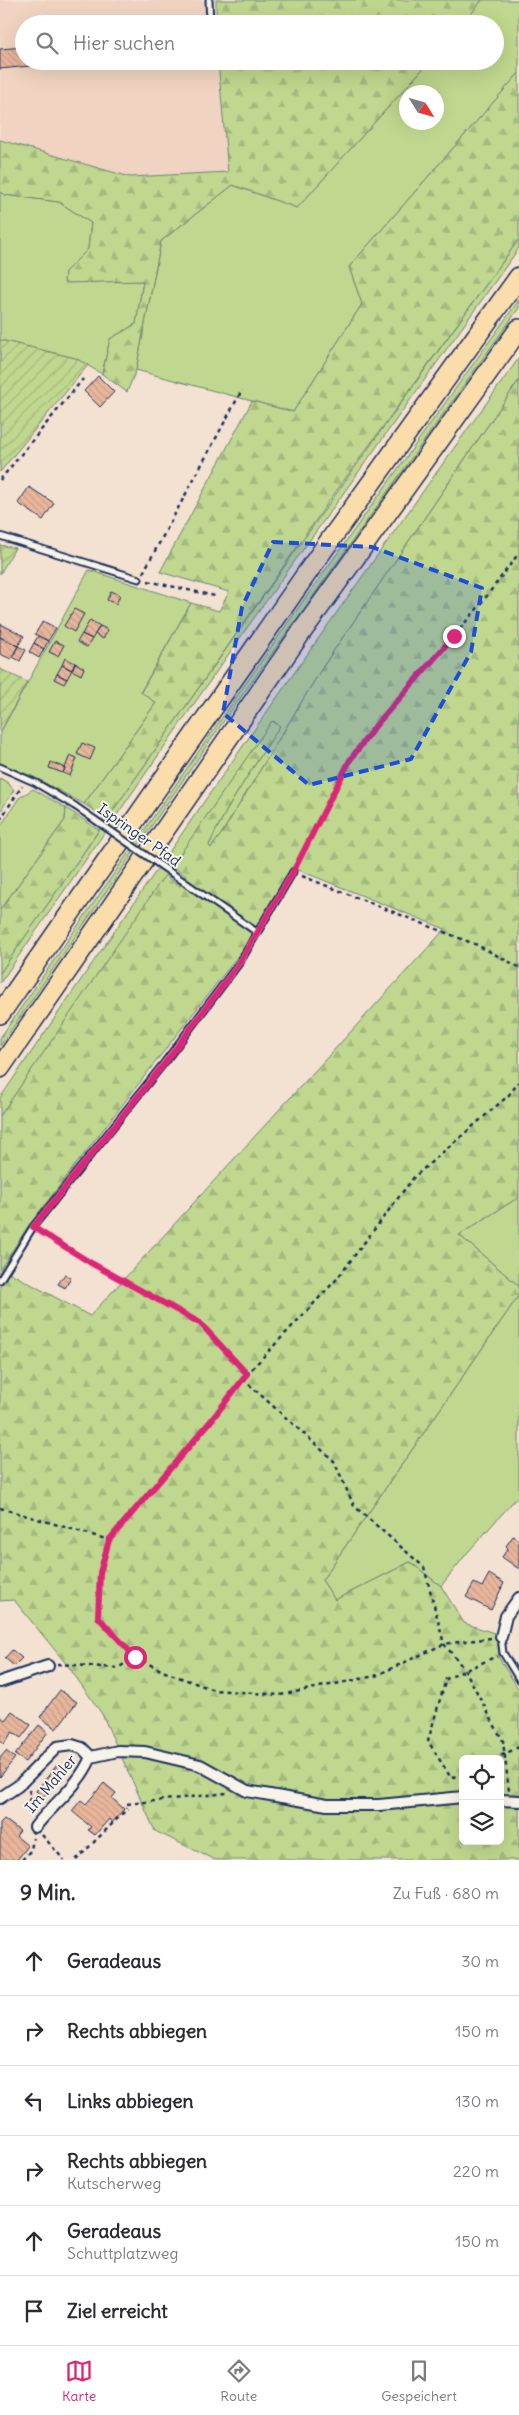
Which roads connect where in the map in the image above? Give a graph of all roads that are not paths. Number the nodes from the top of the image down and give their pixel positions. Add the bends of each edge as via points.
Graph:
1 (209, 0) edge
2 (210, 15) edge
3 (519, 277) edge
4 (519, 329) edge
5 (0, 536) edge
6 (139, 579) road end
7 (0, 767) edge
8 (293, 872) road end
9 (258, 933) junction
10 (0, 1014) edge
11 (0, 1068) edge
12 (0, 1280) edge
13 (519, 1598) edge
14 (500, 1637) joint
15 (48, 1666) dead end
16 (519, 1679) edge
17 (0, 1682) edge
18 (92, 1757) junction
19 (459, 1797) edge
20 (0, 1798) edge
21 (35, 1827) road end

1 - 2 lane
3 - 10 highway via 300,582
4 - 11 highway via 287,653
5 - 6 lane
7 - 9 lane, Ispringer Pfad, bridge via 27,778 75,806
8 - 9 lane
9 - 12 lane via 164,1064 33,1227
13 - 14 street via 506,1616
14 - 16 lane via 503,1654
15 - 17 street
18 - 19 street via 118,1751 154,1754 200,1765 248,1791 327,1805 379,1805
18 - 20 street, Im Mahler via 82,1748 72,1745 57,1747 18,1786
18 - 21 street, Im Mahler via 85,1771

